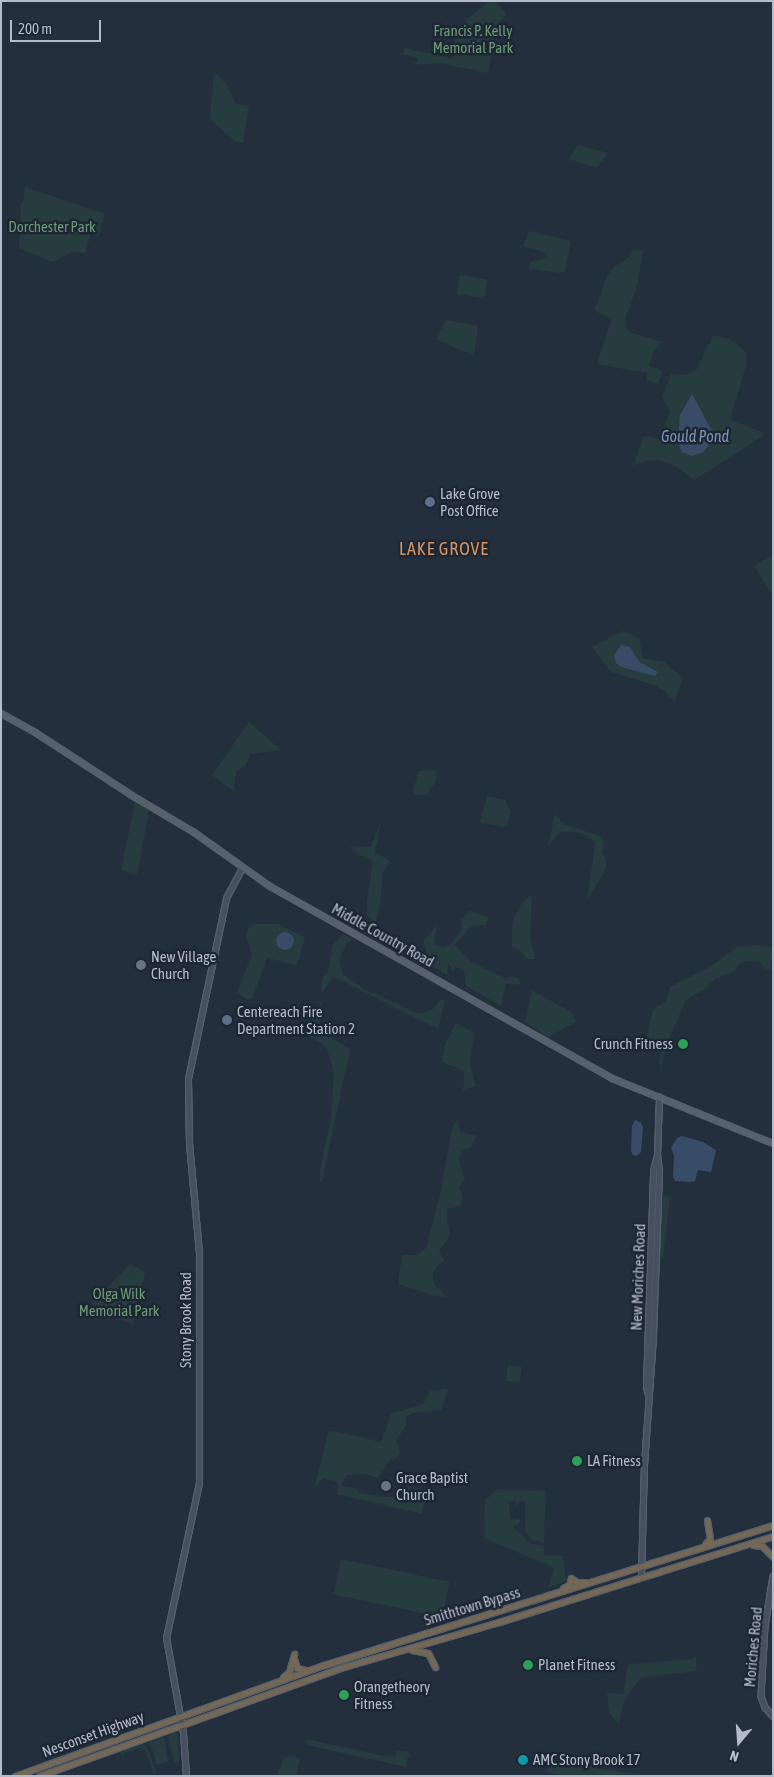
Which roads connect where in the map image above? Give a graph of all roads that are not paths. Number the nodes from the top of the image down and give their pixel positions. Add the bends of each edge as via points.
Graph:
1 (1, 713) edge
2 (242, 868) junction
3 (659, 1097) junction
4 (773, 1142) edge
5 (773, 1525) edge
6 (773, 1536) edge
7 (725, 1540) junction
8 (740, 1546) junction
9 (699, 1548) junction
10 (773, 1557) edge
11 (641, 1566) junction
12 (773, 1576) edge
13 (641, 1577) junction
14 (595, 1581) junction
15 (552, 1594) junction
16 (404, 1650) junction
17 (436, 1667) dead end
18 (308, 1670) junction
19 (278, 1682) junction
20 (773, 1716) edge
21 (180, 1717) junction
22 (182, 1725) junction
23 (45, 1775) edge
24 (15, 1776) edge
25 (39, 1776) edge
26 (186, 1776) edge

1 - 2 main road, Middle Country Road via 194,832
2 - 3 main road, Middle Country Road via 612,1078
2 - 21 main road, Stony Brook Road via 226,898 188,1079 190,1162 199,1253 199,1483 166,1638
3 - 4 main road, Middle Country Road
3 - 11 main road, New Moriches Road via 651,1386
5 - 7 highway, Smithtown Bypass
6 - 8 highway, Smithtown Bypass
7 - 9 highway, Smithtown Bypass
7 - 9 highway via 715,1538 707,1520 710,1540
8 - 10 highway via 761,1545
8 - 13 highway, Smithtown Bypass
9 - 11 highway, Smithtown Bypass
11 - 13 main road, New Moriches Road
11 - 14 highway, Smithtown Bypass
12 - 20 main road, Moriches Road via 765,1626 761,1696
13 - 16 highway, Smithtown Bypass
14 - 15 highway, Smithtown Bypass
14 - 15 highway via 579,1582 571,1578 568,1586
15 - 18 highway, Smithtown Bypass
16 - 17 highway via 427,1652
16 - 22 highway, Smithtown Bypass via 313,1677
18 - 19 highway, Smithtown Bypass
18 - 19 highway via 296,1667 294,1654 288,1673
19 - 21 highway, Smithtown Bypass
21 - 22 main road, Stony Brook Road
21 - 24 highway, Nesconset Highway
22 - 23 highway, Nesconset Highway
22 - 26 main road, Stony Brook Road
23 - 25 highway, Nesconset Highway

